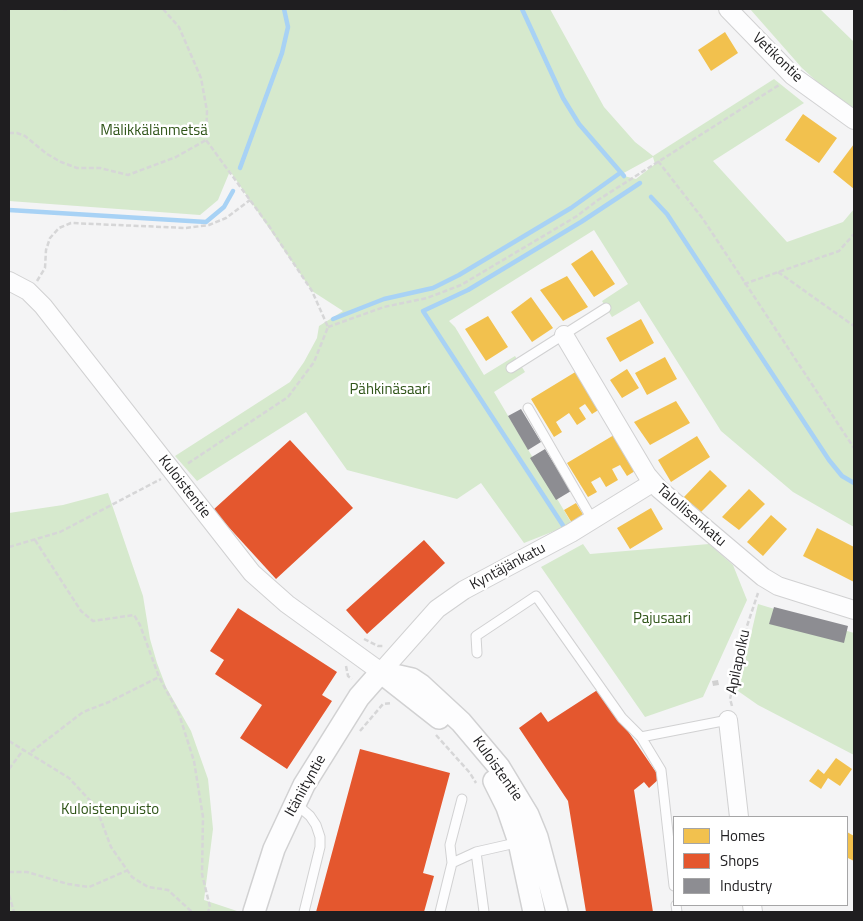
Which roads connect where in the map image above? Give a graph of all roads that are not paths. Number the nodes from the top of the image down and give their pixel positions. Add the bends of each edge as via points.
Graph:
1 (728, 9) edge
2 (854, 120) edge
3 (9, 281) edge
4 (606, 308) dead end
5 (564, 335) junction
6 (511, 368) dead end
7 (528, 408) dead end
8 (652, 483) junction
9 (592, 519) junction
10 (854, 610) edge
11 (477, 653) dead end
12 (381, 672) junction
13 (731, 717) joint
14 (641, 737) junction
15 (462, 799) dead end
16 (295, 803) junction
17 (740, 816) edge
18 (528, 840) junction
19 (476, 852) junction
20 (452, 863) junction
21 (673, 872) edge
22 (254, 912) edge
23 (304, 912) edge
24 (440, 912) edge
25 (484, 912) edge
26 (534, 912) edge
27 (556, 912) edge

1 - 2 street, Vetikontie via 793,76
3 - 12 street, Kuloistentie via 28,291 43,306 252,573 287,604
4 - 5 lane
5 - 6 lane
5 - 8 street, Talollisenkatu
7 - 9 lane
8 - 9 street, Kyntäjänkatu
8 - 10 street, Talollisenkatu via 763,577 778,586
9 - 12 street, Kyntäjänkatu via 488,576 437,609
11 - 14 lane via 476,636 536,596 622,718
12 - 16 street, Itäniityntie via 359,697
12 - 18 street, Kuloistentie via 452,730 481,762
13 - 14 lane
13 - 17 street
14 - 21 lane via 661,770
15 - 20 lane via 450,845
16 - 22 street, Itäniityntie via 274,849
16 - 23 lane via 310,816 320,837
18 - 19 lane
18 - 26 street, Kuloistentie
18 - 27 street, Kuloistentie
19 - 20 lane
19 - 25 lane
20 - 24 lane

